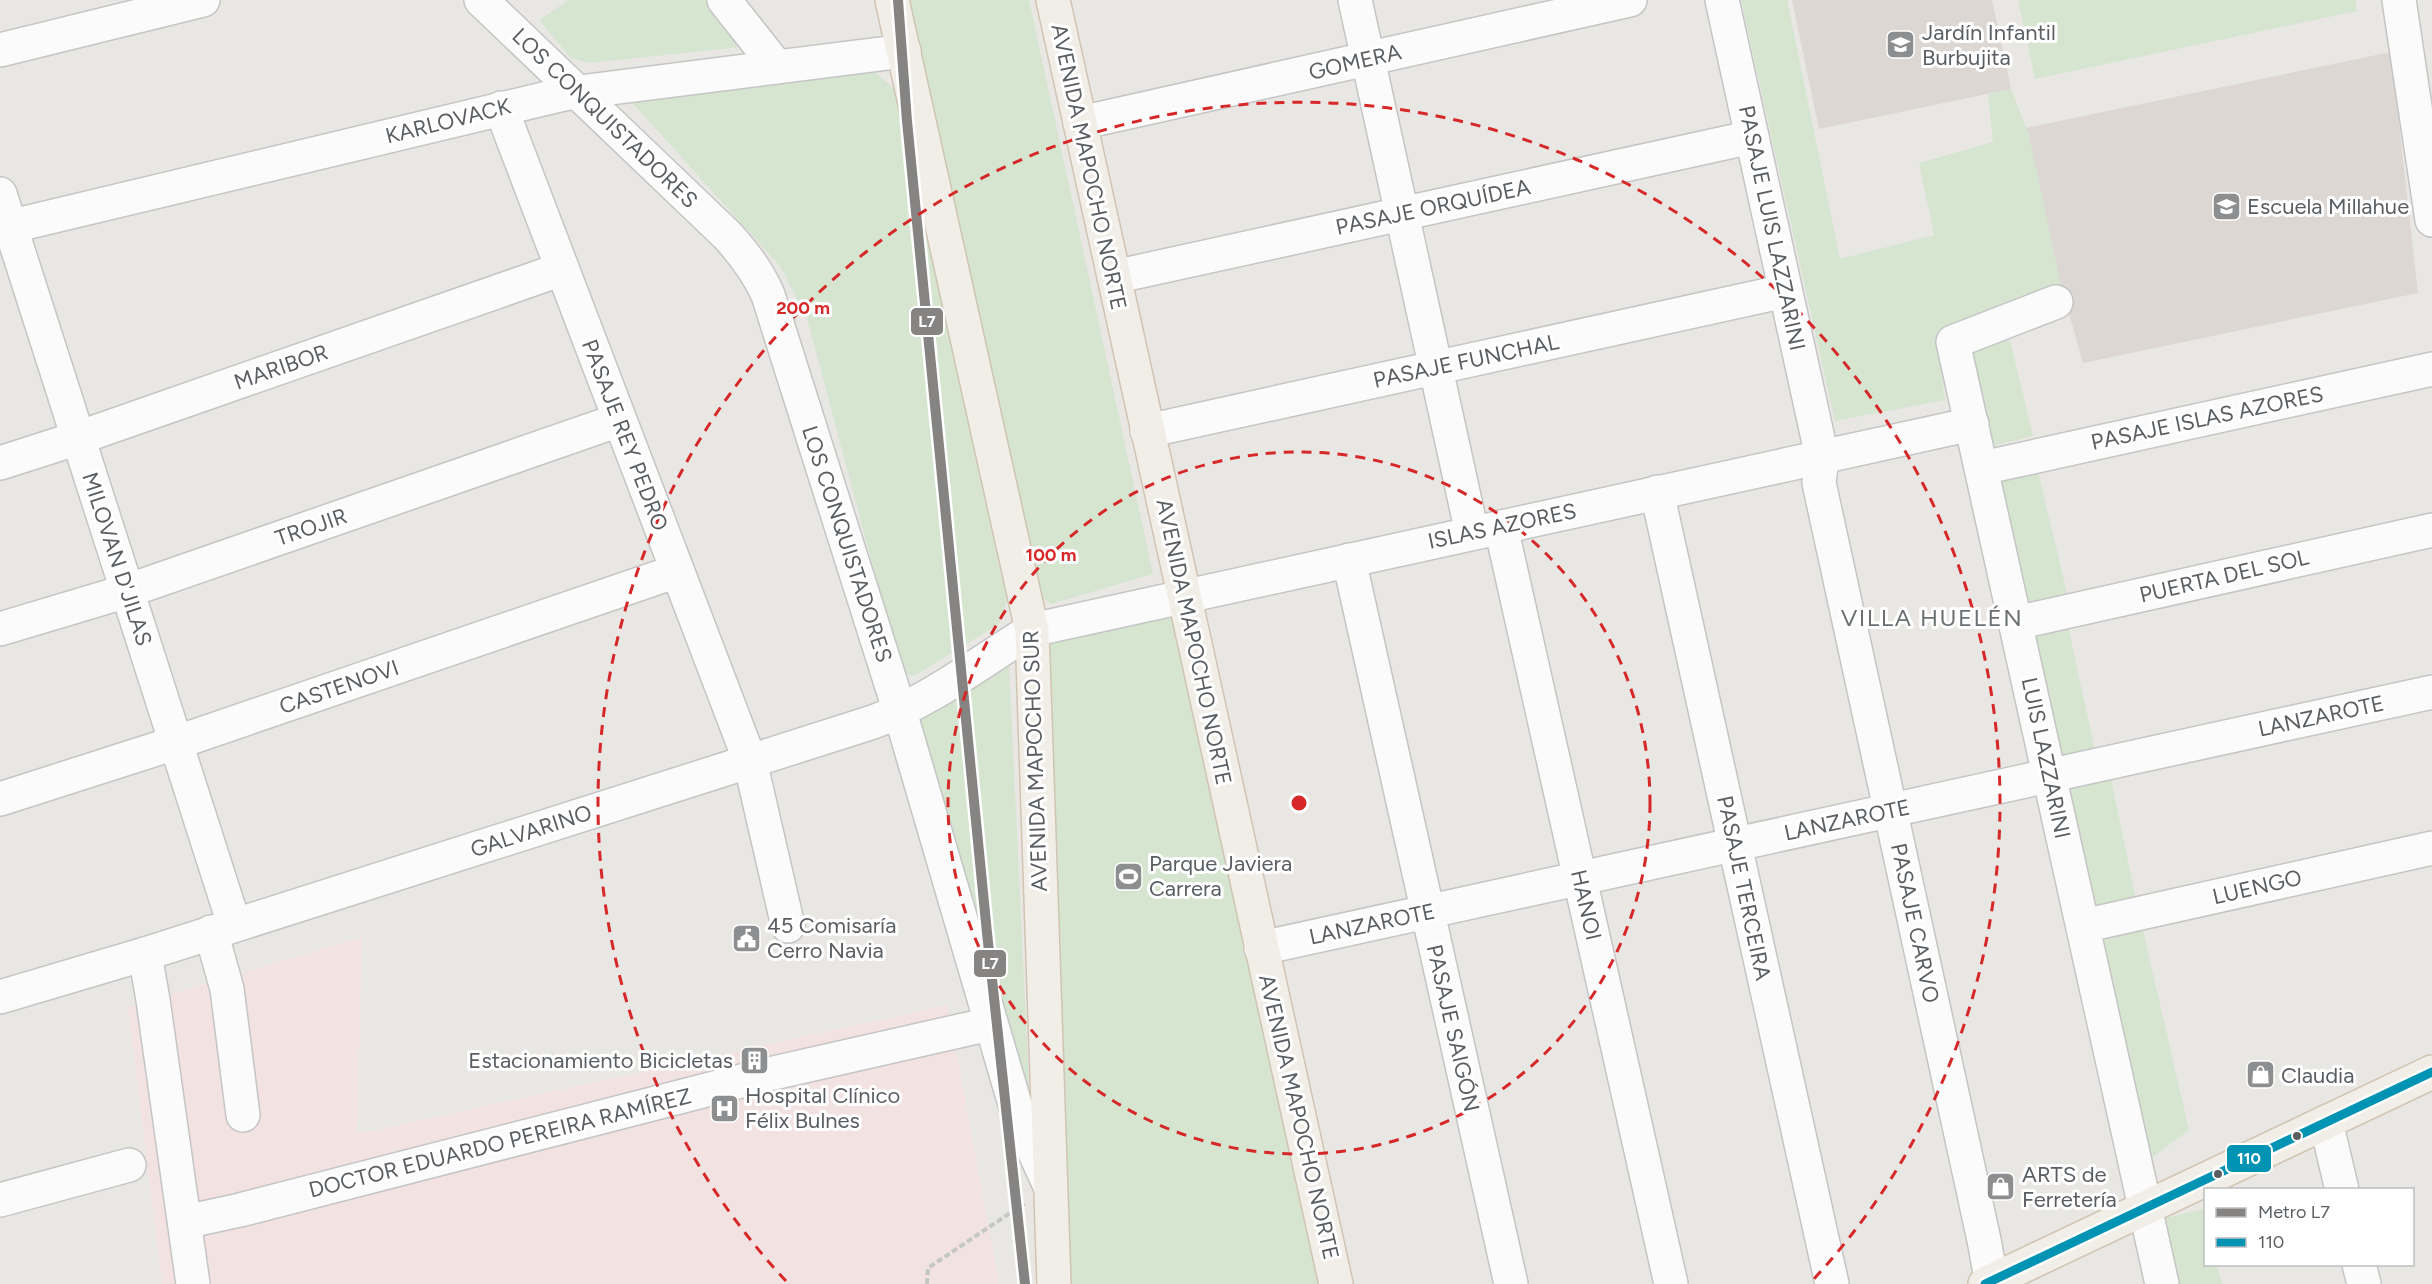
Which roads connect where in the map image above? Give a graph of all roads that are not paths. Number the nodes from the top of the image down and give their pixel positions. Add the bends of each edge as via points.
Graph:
1 (203, 0) edge
2 (481, 0) edge
3 (724, 0) edge
4 (892, 0) edge
5 (1053, 0) edge
6 (1355, 0) edge
7 (1630, 0) edge
8 (1722, 0) edge
9 (2399, 0) edge
10 (0, 51) edge
11 (904, 51) junction
12 (1368, 59) junction
13 (777, 67) junction
14 (578, 92) junction
15 (501, 108) junction
16 (1080, 123) junction
17 (1752, 138) junction
18 (0, 194) edge
19 (1402, 214) junction
20 (2432, 220) edge
21 (5, 228) edge
22 (562, 269) junction
23 (1114, 277) junction
24 (1785, 291) junction
25 (2056, 302) dead end
26 (1436, 368) junction
27 (2432, 369) edge
28 (619, 420) junction
29 (1972, 424) junction
30 (1147, 431) junction
31 (78, 438) junction
32 (1822, 457) junction
33 (0, 463) edge
34 (1982, 468) junction
35 (1657, 492) junction
36 (1487, 530) junction
37 (2432, 530) edge
38 (1349, 560) junction
39 (677, 572) junction
40 (127, 591) junction
41 (1183, 596) junction
42 (2016, 623) junction
43 (0, 629) edge
44 (1032, 630) junction
45 (2432, 692) edge
46 (900, 712) junction
47 (175, 742) junction
48 (750, 761) junction
49 (2050, 776) junction
50 (0, 799) edge
51 (1891, 810) junction
52 (1735, 845) junction
53 (2432, 848) edge
54 (1580, 879) junction
55 (1426, 912) junction
56 (788, 926) dead end
57 (2083, 926) junction
58 (223, 928) junction
59 (1261, 948) junction
60 (145, 954) junction
61 (4, 998) edge
62 (990, 1024) junction
63 (2432, 1072) edge
64 (243, 1115) dead end
65 (2326, 1122) junction
66 (129, 1165) dead end
67 (1050, 1186) junction
68 (2342, 1188) edge
69 (0, 1200) edge
70 (2146, 1208) junction
71 (186, 1221) junction
72 (2360, 1266) edge
73 (1989, 1283) edge
74 (193, 1284) edge
75 (1054, 1284) edge
76 (1336, 1284) edge
77 (1511, 1284) edge
78 (1671, 1284) edge
79 (1832, 1284) edge
80 (2162, 1284) edge
81 (2364, 1284) edge

1 - 10 street
2 - 14 street, LOS CONQUISTADORES
3 - 13 street
4 - 11 main road, AVENIDA MAPOCHO SUR
5 - 16 main road, AVENIDA MAPOCHO NORTE
6 - 12 street, HANOI
7 - 12 street, GOMERA
8 - 17 street, PASAJE LUIS LAZZARINI
9 - 20 street
11 - 13 street, KARLOVACK
11 - 44 main road, AVENIDA MAPOCHO SUR
12 - 16 street, GOMERA
12 - 19 street, HANOI
13 - 14 street, KARLOVACK
14 - 15 street, KARLOVACK
14 - 46 street, LOS CONQUISTADORES via 728,236 762,280
15 - 21 street, KARLOVACK
15 - 22 street, PASAJE REY PEDRO
16 - 23 main road, AVENIDA MAPOCHO NORTE
17 - 19 street, PASAJE ORQUÍDEA
17 - 24 street, PASAJE LUIS LAZZARINI
18 - 21 street, MILOVAN D'JILAS
19 - 23 street, PASAJE ORQUÍDEA
19 - 26 street, HANOI
21 - 31 street, MILOVAN D'JILAS
22 - 28 street, PASAJE REY PEDRO
22 - 31 street, MARIBOR
23 - 30 main road, AVENIDA MAPOCHO NORTE
24 - 26 street, PASAJE FUNCHAL
24 - 32 street, PASAJE LUIS LAZZARINI
25 - 29 street, LUIS LAZZARINI via 1953,342
26 - 30 street, PASAJE FUNCHAL
26 - 36 street, HANOI
27 - 34 street, PASAJE ISLAS AZORES
28 - 39 street, PASAJE REY PEDRO
28 - 40 street, TROJIR
29 - 32 street, ISLAS AZORES
29 - 34 street, LUIS LAZZARINI
30 - 41 main road, AVENIDA MAPOCHO NORTE
31 - 33 street, MARIBOR
31 - 40 street, MILOVAN D'JILAS
32 - 35 street, ISLAS AZORES
32 - 51 street, PASAJE CARVO via 1819,483
34 - 42 street, LUIS LAZZARINI
35 - 36 street, ISLAS AZORES
35 - 52 street, PASAJE TERCEIRA
36 - 38 street, ISLAS AZORES
36 - 54 street, HANOI
37 - 42 street, PUERTA DEL SOL
38 - 41 street, ISLAS AZORES
38 - 55 street, PASAJE SAIGÓN
39 - 47 street, CASTENOVI
39 - 48 street, PASAJE REY PEDRO
40 - 43 street, TROJIR
40 - 47 street, MILOVAN D'JILAS
41 - 44 street, ISLAS AZORES
41 - 59 main road, AVENIDA MAPOCHO NORTE
42 - 49 street, LUIS LAZZARINI
44 - 46 street, GALVARINO
44 - 67 main road, AVENIDA MAPOCHO SUR
45 - 49 street, LANZAROTE
46 - 48 street, GALVARINO
46 - 62 street, LOS CONQUISTADORES
47 - 50 street, CASTENOVI
47 - 58 street, MILOVAN D'JILAS
48 - 56 street, PASAJE REY PEDRO
48 - 58 street, GALVARINO
49 - 51 street, LANZAROTE
49 - 57 street, LUIS LAZZARINI
51 - 52 street, LANZAROTE
51 - 73 street, PASAJE CARVO via 1984,1240
52 - 54 street, LANZAROTE
52 - 79 street, PASAJE TERCEIRA
53 - 57 street, LUENGO
54 - 55 street, LANZAROTE
54 - 78 street, HANOI
55 - 59 street, LANZAROTE
55 - 77 street, PASAJE SAIGÓN
57 - 70 street, LUIS LAZZARINI
58 - 60 street, GALVARINO
58 - 64 street, MILOVAN D'JILAS
59 - 76 main road, AVENIDA MAPOCHO NORTE
60 - 61 street, GALVARINO
60 - 71 street
62 - 67 street, LOS CONQUISTADORES via 1019,1118
62 - 71 street, DOCTOR EDUARDO PEREIRA RAMÍREZ via 765,1075
63 - 65 main road
65 - 68 street
65 - 70 main road
66 - 69 street
67 - 75 main road, AVENIDA MAPOCHO SUR
70 - 73 main road
70 - 80 street, LUIS LAZZARINI
71 - 74 street
72 - 81 street

